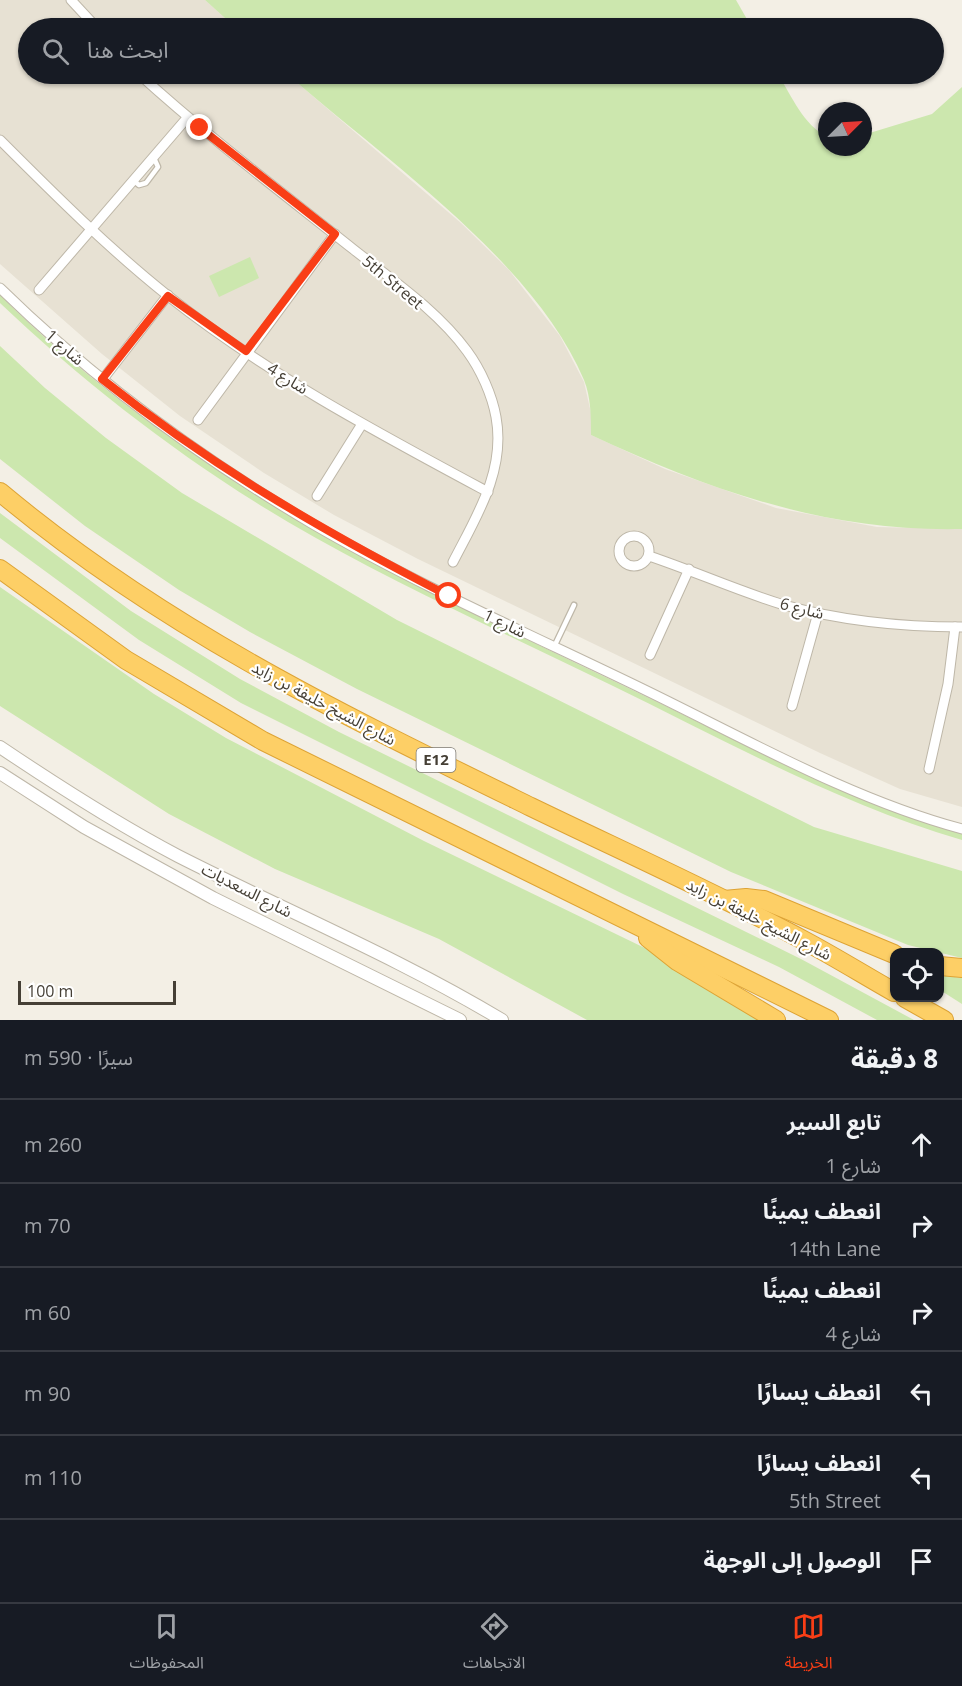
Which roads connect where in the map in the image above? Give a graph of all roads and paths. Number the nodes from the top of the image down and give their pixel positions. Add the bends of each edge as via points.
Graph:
1 (71, 0) edge
2 (88, 18) edge
3 (150, 84) edge
4 (187, 118) junction
5 (0, 140) edge
6 (90, 230) junction
7 (335, 234) junction
8 (0, 288) edge
9 (39, 290) dead end
10 (168, 296) junction
11 (246, 351) junction
12 (102, 379) junction
13 (198, 420) dead end
14 (362, 424) junction
15 (0, 492) edge
16 (488, 492) junction
17 (317, 496) dead end
18 (649, 556) dead end
19 (453, 562) dead end
20 (0, 569) edge
21 (688, 569) junction
22 (574, 605) dead end
23 (818, 613) junction
24 (959, 627) edge
25 (554, 647) junction
26 (650, 656) dead end
27 (792, 706) dead end
28 (0, 747) edge
29 (929, 769) dead end
30 (0, 773) edge
31 (962, 829) edge
32 (724, 900) junction
33 (637, 926) junction
34 (890, 952) edge
35 (944, 966) edge
36 (962, 968) edge
37 (890, 990) edge
38 (912, 1002) edge
39 (460, 1020) edge
40 (502, 1020) edge
41 (776, 1020) edge
42 (828, 1020) edge
43 (944, 1020) edge

1 - 2 street
3 - 4 street, 5th Street
4 - 6 street
4 - 7 street, 5th Street
5 - 6 street, شارع 4
6 - 9 street
6 - 10 street, شارع 4
7 - 11 street
7 - 16 street, 5th Street via 431,314 466,351 479,372 496,418 496,448
8 - 12 street, شارع 1
10 - 11 street, شارع 4
10 - 12 street
11 - 13 street
11 - 14 street, شارع 4
12 - 25 street, شارع 1 via 230,473 312,524
14 - 16 street, شارع 4
14 - 17 street
15 - 32 highway, شارع الشيخ خليفة بن زايد / E12 via 135,593 271,677
16 - 19 street, 5th Street
18 - 21 street, شارع 6
20 - 33 highway via 86,633 223,719 342,782
21 - 23 street, شارع 6
21 - 26 street
22 - 25 lane
23 - 24 street, شارع 6 via 862,621
23 - 27 street
24 - 29 street
25 - 31 street, شارع 1 via 807,769 898,808
28 - 40 street, شارع السعديات via 178,856 410,970
30 - 39 street, شارع السعديات via 84,827 213,898
32 - 34 highway via 764,900
32 - 37 highway, شارع الشيخ خليفة بن زايد / E12
33 - 41 highway via 677,961
33 - 42 highway
35 - 36 highway
38 - 43 highway

